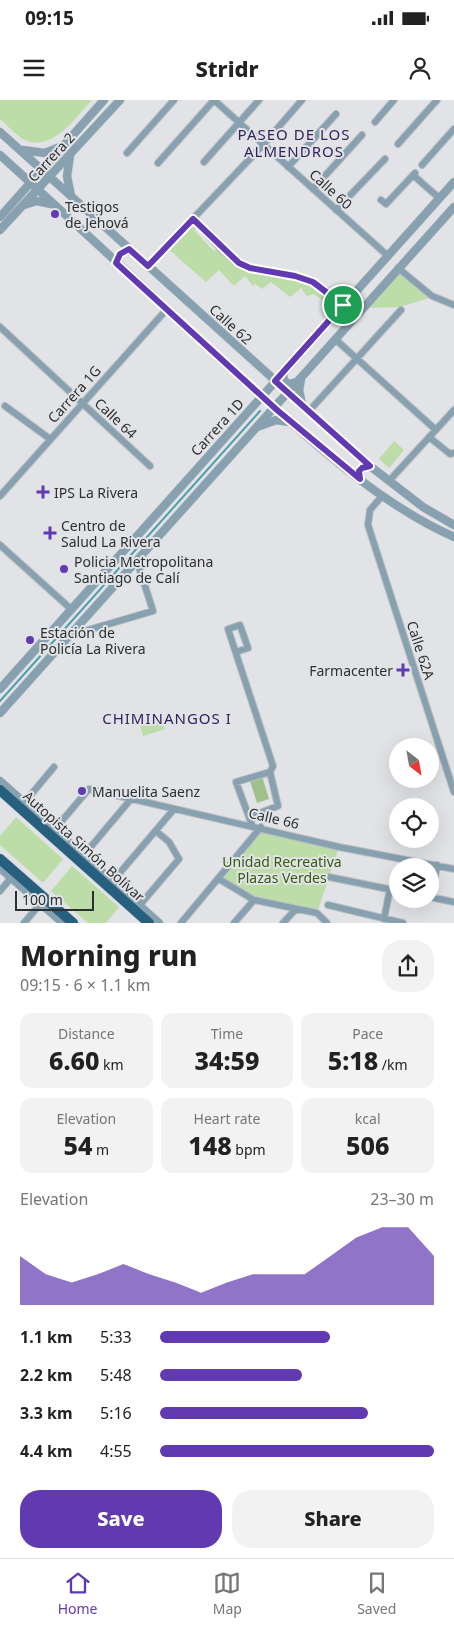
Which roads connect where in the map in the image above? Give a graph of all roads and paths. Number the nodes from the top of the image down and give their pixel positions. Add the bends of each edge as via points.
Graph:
1 (104, 100) edge
2 (120, 100) edge
3 (174, 100) edge
4 (214, 100) edge
5 (259, 100) edge
6 (302, 100) edge
7 (394, 100) edge
8 (437, 100) edge
9 (336, 114) dead end
10 (374, 122) dead end
11 (239, 123) junction
12 (454, 129) edge
13 (0, 132) edge
14 (362, 135) dead end
15 (398, 144) dead end
16 (64, 145) junction
17 (263, 145) junction
18 (18, 148) junction
19 (127, 153) dead end
20 (72, 154) junction
21 (0, 155) edge
22 (385, 159) dead end
23 (204, 162) dead end
24 (158, 163) dead end
25 (422, 165) dead end
26 (288, 167) junction
27 (16, 169) junction
28 (41, 170) junction
29 (49, 177) junction
30 (30, 182) junction
31 (453, 184) edge
32 (38, 189) junction
33 (313, 189) junction
34 (19, 196) junction
35 (72, 198) junction
36 (439, 198) junction
37 (383, 202) dead end
38 (22, 206) junction
39 (454, 207) edge
40 (57, 208) junction
41 (336, 210) junction
42 (0, 217) edge
43 (193, 219) junction
44 (0, 230) edge
45 (129, 249) junction
46 (388, 256) junction
47 (116, 263) junction
48 (148, 266) junction
49 (398, 268) junction
50 (343, 305) junction
51 (454, 305) edge
52 (167, 309) junction
53 (401, 310) dead end
54 (0, 327) edge
55 (335, 339) junction
56 (357, 359) junction
57 (261, 368) junction
58 (286, 368) junction
59 (303, 375) junction
60 (275, 381) junction
61 (296, 382) junction
62 (250, 386) junction
63 (288, 392) junction
64 (261, 396) junction
65 (82, 404) junction
66 (302, 404) junction
67 (5, 406) dead end
68 (252, 407) junction
69 (274, 407) junction
70 (454, 410) edge
71 (309, 411) junction
72 (291, 422) junction
73 (257, 428) junction
74 (436, 430) junction
75 (430, 437) junction
76 (50, 439) junction
77 (454, 453) edge
78 (150, 466) dead end
79 (370, 466) junction
80 (360, 479) junction
81 (390, 481) junction
82 (0, 496) edge
83 (382, 496) junction
84 (423, 506) junction
85 (416, 518) junction
86 (454, 525) edge
87 (454, 537) edge
88 (0, 545) edge
89 (137, 561) junction
90 (71, 609) junction
91 (83, 620) junction
92 (87, 630) junction
93 (71, 635) junction
94 (236, 652) dead end
95 (0, 689) edge
96 (0, 714) edge
97 (54, 767) dead end
98 (270, 772) junction
99 (0, 781) edge
100 (0, 790) edge
101 (454, 792) edge
102 (131, 799) junction
103 (24, 803) junction
104 (174, 809) junction
105 (249, 817) junction
106 (252, 825) junction
107 (261, 827) junction
108 (156, 831) junction
109 (52, 832) junction
110 (83, 856) junction
111 (399, 858) edge
112 (0, 859) edge
113 (439, 865) edge
114 (0, 868) edge
115 (454, 869) edge
116 (14, 875) junction
117 (329, 877) dead end
118 (219, 879) junction
119 (112, 882) junction
120 (389, 889) edge
121 (0, 891) edge
122 (389, 894) edge
123 (439, 899) edge
124 (254, 900) junction
125 (454, 902) edge
126 (41, 903) junction
127 (140, 906) junction
128 (328, 906) dead end
129 (296, 908) junction
130 (384, 918) junction
131 (24, 923) edge
132 (63, 923) edge
133 (73, 923) edge
134 (149, 923) edge
135 (159, 923) edge
136 (181, 923) edge
137 (234, 923) edge
138 (283, 923) edge
139 (328, 923) edge
140 (403, 923) edge

1 - 16 street, Carrera 2
2 - 20 street, Carrera 2
3 - 19 street
4 - 11 street, Calle 60
4 - 24 street
5 - 11 street
6 - 17 street
7 - 10 street
8 - 15 street
9 - 26 street
11 - 17 street, Calle 60
11 - 23 street
12 - 25 street
13 - 18 street, Calle 62
14 - 33 street
16 - 18 street via 38,154
16 - 28 street, Carrera 2
17 - 26 street, Calle 60
17 - 43 street
18 - 28 street, Calle 62
20 - 29 street, Carrera 2
20 - 35 street via 67,176
21 - 27 street
22 - 41 street
26 - 33 street, Calle 60
27 - 30 street
27 - 34 street via 22,183
28 - 29 street, Calle 62
28 - 30 street, Carrera 2
29 - 32 street, Carrera 2
29 - 35 street, Calle 62
30 - 32 street
30 - 34 street, Carrera 2
31 - 36 street, Carrera 1D
32 - 38 street, Carrera 2
32 - 40 street
33 - 41 street, Calle 60
34 - 42 street, Carrera 2
35 - 45 street, Calle 62
36 - 37 street via 414,174
36 - 46 street, Carrera 1D
38 - 40 street via 42,201
38 - 44 street, Carrera 2
39 - 49 street
40 - 47 street
41 - 46 street, Calle 60
43 - 48 street
43 - 50 street via 239,263 313,282
45 - 47 street via 120,254
45 - 48 street, Calle 62
46 - 50 street, Carrera 1D
47 - 52 street
48 - 57 street, Calle 62
49 - 51 street via 432,296
49 - 55 street
50 - 58 street, Carrera 1D
52 - 62 street
52 - 65 street, Carrera 1G
53 - 56 street
54 - 65 street, Calle 64
55 - 56 street
55 - 59 street
56 - 71 street
56 - 74 street
57 - 58 street
57 - 60 street, Calle 62
58 - 60 street, Carrera 1D
58 - 61 street via 282,378 286,383
59 - 61 street
59 - 66 street via 299,390
60 - 63 street, Calle 62
60 - 64 street, Carrera 1D
61 - 63 street
62 - 64 street
62 - 68 street
63 - 66 street, Calle 62
63 - 69 street
64 - 68 street, Carrera 1D
64 - 69 street
65 - 76 street, Carrera 1G
65 - 78 street, Calle 64
66 - 71 street, Calle 62
67 - 76 street
68 - 90 street, Carrera 1D
69 - 72 street
69 - 73 street
70 - 74 street
71 - 79 street, Calle 62
72 - 73 street via 276,420
72 - 80 street
73 - 89 street
74 - 75 street
75 - 77 street via 450,454
75 - 81 street
76 - 82 street, Carrera 1G
79 - 80 street via 359,471
79 - 81 street, Calle 62
80 - 83 street
81 - 84 street, Calle 62
83 - 85 street
83 - 101 street, Calle 62A via 368,515 368,525
84 - 85 street via 422,514
84 - 86 street, Calle 62
85 - 87 street
88 - 90 street
89 - 91 street
89 - 92 street via 154,611
90 - 95 street, Carrera 1D
91 - 92 street
91 - 93 street
92 - 93 street
93 - 96 street
94 - 98 street via 273,766
97 - 103 street
98 - 105 street via 278,806
98 - 105 street via 236,782
99 - 103 street
100 - 109 highway, Autopista Simón Bolívar
102 - 104 street, Calle 66
102 - 109 street, Calle 66 via 89,789
102 - 110 street
103 - 109 street
104 - 106 street, Calle 66
104 - 108 street
105 - 106 street
106 - 107 street, Calle 66
107 - 111 street, Calle 66
107 - 118 street
108 - 119 street
108 - 127 street via 169,842 179,858
109 - 110 street
109 - 134 highway, Autopista Simón Bolívar
110 - 119 street
112 - 116 highway
113 - 115 street, Calle 66
114 - 116 street
116 - 121 street
116 - 126 street
116 - 133 highway
117 - 120 street
118 - 124 street
118 - 136 street
119 - 127 street
122 - 130 street
123 - 125 street
124 - 129 street
124 - 137 street
126 - 131 street
126 - 132 street
127 - 135 street
128 - 130 street
129 - 138 street
129 - 139 street via 317,913
130 - 140 street

